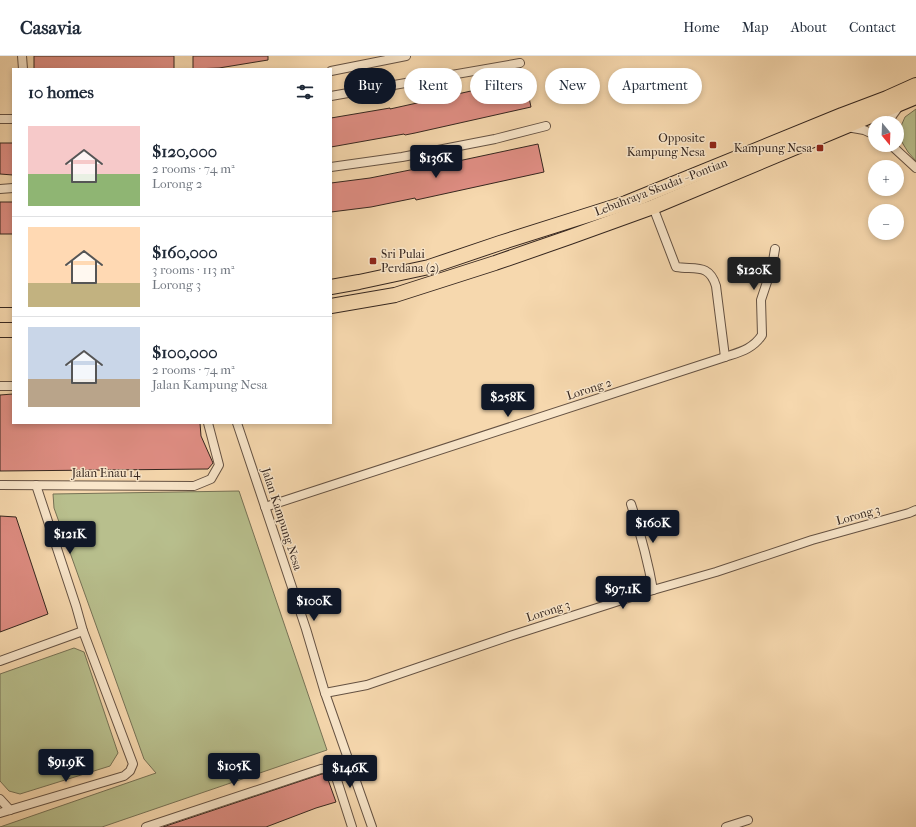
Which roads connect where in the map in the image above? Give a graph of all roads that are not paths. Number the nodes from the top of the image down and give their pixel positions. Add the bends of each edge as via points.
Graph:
1 (22, 56) edge
2 (406, 56) edge
3 (520, 63) dead end
4 (23, 68) edge
5 (332, 71) edge
6 (916, 85) edge
7 (332, 96) edge
8 (916, 97) edge
9 (902, 103) junction
10 (892, 116) edge
11 (0, 119) edge
12 (12, 119) edge
13 (546, 126) dead end
14 (844, 127) junction
15 (868, 132) edge
16 (899, 152) edge
17 (332, 167) edge
18 (916, 168) edge
19 (12, 188) edge
20 (0, 189) edge
21 (653, 208) junction
22 (775, 249) dead end
23 (332, 287) edge
24 (332, 306) edge
25 (0, 315) edge
26 (12, 315) edge
27 (0, 330) edge
28 (12, 330) edge
29 (725, 358) junction
30 (0, 386) edge
31 (12, 386) edge
32 (208, 424) edge
33 (237, 424) edge
34 (0, 485) edge
35 (36, 485) junction
36 (630, 504) dead end
37 (265, 507) junction
38 (916, 510) edge
39 (653, 590) junction
40 (83, 631) junction
41 (0, 661) edge
42 (325, 694) junction
43 (0, 799) edge
44 (10, 810) junction
45 (0, 813) edge
46 (748, 820) dead end
47 (350, 826) edge
48 (146, 827) edge
49 (372, 827) edge
50 (726, 827) edge

1 - 4 street
2 - 5 street
3 - 7 street
6 - 23 highway, Lebuhraya Skudai - Pontian via 626,203 429,268
8 - 9 highway, Lebuhraya Skudai - Pontian
9 - 10 street
9 - 14 highway, Lebuhraya Skudai - Pontian
11 - 12 street
13 - 17 street via 402,157
14 - 15 street
14 - 21 highway, Lebuhraya Skudai - Pontian
16 - 18 street
19 - 20 street
21 - 24 highway, Lebuhraya Skudai - Pontian via 395,295
21 - 29 street via 676,267 701,268 714,278
22 - 29 street, Lorong 2 via 762,300 762,335 749,349
25 - 26 highway
27 - 28 highway
29 - 37 street, Lorong 2
30 - 31 street
32 - 35 street, Jalan Enau 14 via 219,465 211,479 194,486
33 - 37 street, Jalan Kampung Nesa
34 - 35 street, Jalan Enau 14
35 - 40 street
36 - 39 street via 642,537
37 - 42 street, Jalan Kampung Nesa
38 - 39 street, Lorong 3
39 - 42 street, Lorong 3 via 367,685
40 - 41 street
40 - 44 street via 132,764 130,771 124,776
42 - 49 street, Jalan Kampung Nesa
43 - 44 street
44 - 45 street
46 - 50 street
47 - 48 street via 335,774 328,768

